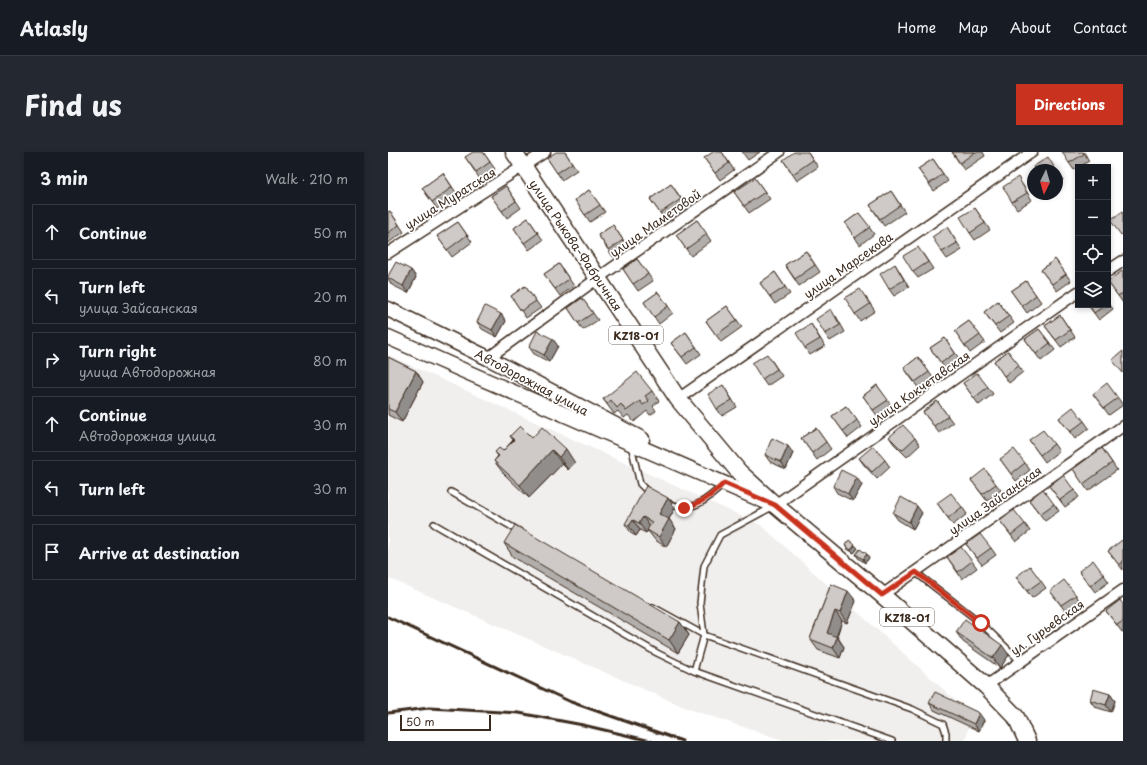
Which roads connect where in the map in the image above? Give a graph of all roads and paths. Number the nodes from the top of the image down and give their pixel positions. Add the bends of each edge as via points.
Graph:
1 (514, 152) edge
2 (545, 152) edge
3 (779, 152) edge
4 (1032, 152) edge
5 (524, 167) junction
6 (388, 253) edge
7 (1123, 261) edge
8 (1111, 269) edge
9 (598, 278) junction
10 (1075, 294) edge
11 (388, 309) edge
12 (388, 336) edge
13 (488, 358) junction
14 (678, 399) junction
15 (1123, 426) edge
16 (631, 444) junction
17 (673, 461) junction
18 (724, 483) junction
19 (451, 492) dead end
20 (656, 496) edge
21 (663, 500) edge
22 (775, 505) junction
23 (434, 524) dead end
24 (525, 534) edge
25 (916, 572) junction
26 (1123, 590) edge
27 (882, 595) junction
28 (649, 604) edge
29 (704, 635) junction
30 (1021, 662) junction
31 (694, 671) junction
32 (986, 686) junction
33 (892, 741) edge
34 (946, 741) edge
35 (1027, 741) edge

1 - 5 main road, улица Рыкова-Фабричная / KZ18-01
2 - 5 street, улица Муратская
3 - 9 street, улица Маметовой
4 - 14 street, улица Марсекова
5 - 6 street, улица Муратская
5 - 9 main road, улица Рыкова-Фабричная / KZ18-01
7 - 8 street
9 - 13 street, улица Маметовой
9 - 14 main road, улица Рыкова-Фабричная / KZ18-01
10 - 22 street, улица Кокчетавская
11 - 13 main road, Автодорожная улица
12 - 16 main road, Автодорожная улица
13 - 17 main road, Автодорожная улица via 655,446
14 - 22 main road, улица Рыкова-Фабричная / KZ18-01 via 739,472
15 - 25 street, улица Зайсанская
16 - 17 main road, Автодорожная улица
16 - 20 lane via 640,484
17 - 18 main road, Автодорожная улица
18 - 21 lane via 712,496 684,508
18 - 22 main road, Автодорожная улица
19 - 24 lane
22 - 27 main road, KZ18-01
22 - 29 lane via 720,535 704,566 700,604
23 - 31 lane via 657,653
25 - 27 street, улица Зайсанская
25 - 30 lane via 981,623
26 - 30 street, ул. Гурьевская
27 - 32 main road, KZ18-01
28 - 29 lane
29 - 31 lane
29 - 34 lane via 912,710 943,724
30 - 32 street, ул. Гурьевская
31 - 33 lane
32 - 35 main road, KZ18-01 via 1016,717

